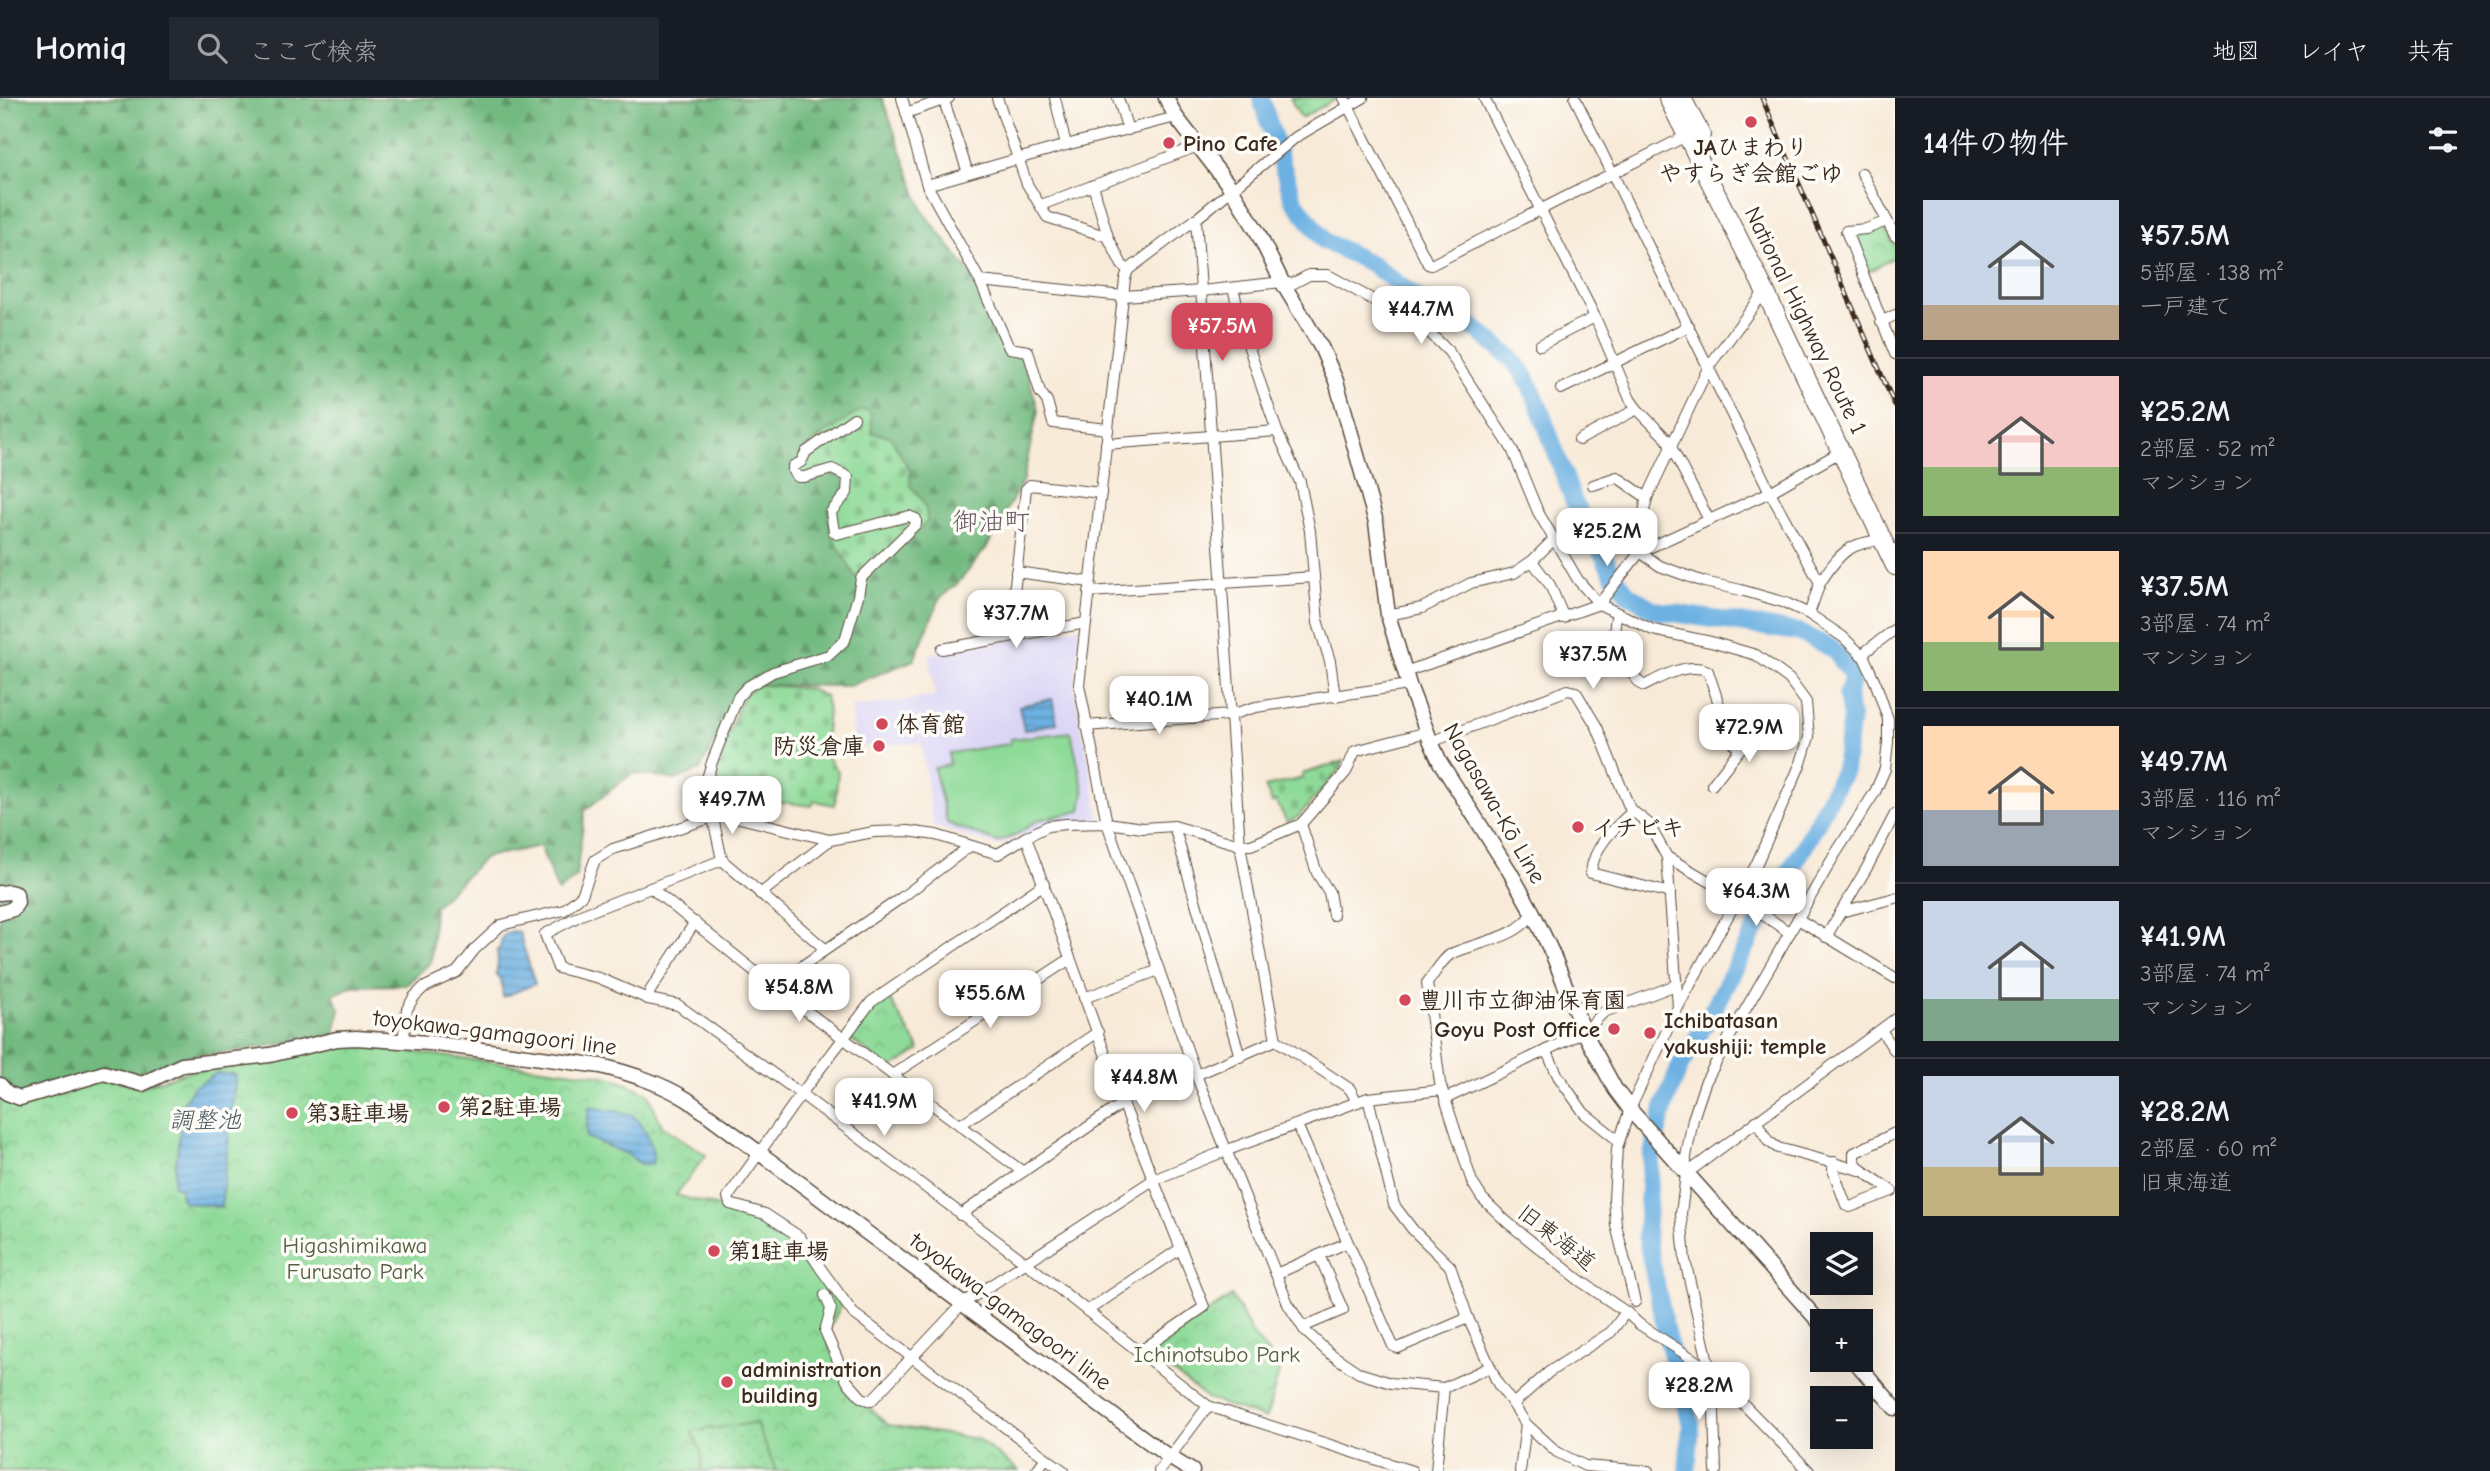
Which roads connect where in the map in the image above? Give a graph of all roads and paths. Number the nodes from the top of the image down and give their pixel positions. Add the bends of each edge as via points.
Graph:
1 (902, 98) edge
2 (997, 98) edge
3 (1055, 98) edge
4 (1118, 98) edge
5 (1166, 98) edge
6 (1363, 98) edge
7 (1484, 98) edge
8 (1575, 98) edge
9 (1668, 98) edge
10 (1682, 98) edge
11 (945, 99) edge
12 (1346, 102) edge
13 (906, 113) junction
14 (1176, 117) junction
15 (1128, 130) junction
16 (1688, 135) junction
17 (1066, 145) junction
18 (1198, 146) junction
19 (1018, 159) junction
20 (968, 173) junction
21 (1613, 173) junction
22 (1862, 173) dead end
23 (927, 185) junction
24 (1093, 185) junction
25 (1231, 188) junction
26 (1041, 205) junction
27 (1541, 210) junction
28 (1196, 219) junction
29 (1890, 223) edge
30 (1895, 236) edge
31 (1108, 237) junction
32 (1128, 270) junction
33 (979, 281) junction
34 (1282, 282) junction
35 (1234, 288) junction
36 (1765, 290) junction
37 (1202, 291) junction
38 (1123, 296) junction
39 (1895, 314) edge
40 (1595, 317) junction
41 (1881, 322) junction
42 (1689, 326) junction
43 (1540, 345) dead end
44 (1895, 355) edge
45 (1615, 361) junction
46 (1709, 366) junction
47 (1561, 389) dead end
48 (1637, 410) junction
49 (854, 418) dead end
50 (1108, 429) junction
51 (1277, 431) junction
52 (1211, 437) junction
53 (1579, 440) dead end
54 (1106, 444) junction
55 (1671, 447) junction
56 (1842, 451) junction
57 (1592, 485) dead end
58 (1770, 492) junction
59 (1101, 493) junction
60 (1647, 498) junction
61 (1709, 520) junction
62 (1554, 539) junction
63 (1889, 544) edge
64 (1638, 554) junction
65 (1532, 561) junction
66 (1895, 566) edge
67 (1016, 572) junction
68 (1314, 577) junction
69 (1820, 583) junction
70 (1220, 584) junction
71 (1089, 587) junction
72 (1601, 602) junction
73 (1617, 613) junction
74 (1810, 614) junction
75 (1388, 615) junction
76 (1564, 618) junction
77 (1086, 623) junction
78 (1895, 629) edge
79 (1009, 636) junction
80 (942, 649) dead end
81 (1861, 654) junction
82 (1407, 679) junction
83 (1335, 697) junction
84 (1230, 715) junction
85 (1760, 723) dead end
86 (1086, 726) junction
87 (1429, 737) junction
88 (1740, 749) junction
89 (1712, 785) dead end
90 (1633, 811) junction
91 (1895, 814) edge
92 (718, 816) junction
93 (1107, 823) junction
94 (1301, 824) junction
95 (1174, 826) junction
96 (1026, 837) junction
97 (830, 840) junction
98 (1240, 845) junction
99 (970, 846) junction
100 (1667, 857) junction
101 (722, 860) junction
102 (1044, 884) junction
103 (651, 887) junction
104 (1670, 893) junction
105 (0, 894) edge
106 (760, 894) junction
107 (1895, 898) edge
108 (1740, 899) junction
109 (1841, 912) junction
110 (0, 913) edge
111 (1533, 913) junction
112 (1333, 915) dead end
113 (1798, 919) junction
114 (695, 922) junction
115 (1788, 932) junction
116 (1826, 937) junction
117 (825, 949) junction
118 (1070, 959) junction
119 (1159, 970) junction
120 (1895, 978) edge
121 (1676, 985) junction
122 (773, 986) junction
123 (1084, 998) junction
124 (648, 999) junction
125 (1678, 1007) junction
126 (1895, 1019) edge
127 (1881, 1030) junction
128 (1097, 1032) junction
129 (1584, 1032) junction
130 (843, 1038) junction
131 (1276, 1040) junction
132 (403, 1041) junction
133 (1546, 1050) junction
134 (1895, 1051) edge
135 (1240, 1057) junction
136 (892, 1075) junction
137 (1196, 1075) junction
138 (0, 1085) edge
139 (801, 1094) junction
140 (1443, 1094) junction
141 (1368, 1098) junction
142 (1357, 1102) junction
143 (1123, 1103) junction
144 (1631, 1111) junction
145 (1756, 1121) junction
146 (960, 1125) junction
147 (1297, 1125) junction
148 (1895, 1133) edge
149 (1619, 1141) junction
150 (1225, 1151) junction
151 (759, 1152) junction
152 (1834, 1162) junction
153 (1683, 1170) junction
154 (1863, 1171) junction
155 (1023, 1172) junction
156 (1153, 1180) junction
157 (1894, 1191) edge
158 (960, 1215) junction
159 (1346, 1242) junction
160 (1180, 1249) junction
161 (1319, 1255) junction
162 (1025, 1262) junction
163 (1276, 1274) junction
164 (825, 1295) dead end
165 (1635, 1302) dead end
166 (962, 1304) junction
167 (1087, 1311) junction
168 (1626, 1312) junction
169 (1810, 1312) edge
170 (1468, 1318) junction
171 (1303, 1327) junction
172 (1139, 1352) junction
173 (911, 1358) junction
174 (1490, 1367) junction
175 (1707, 1368) junction
176 (1864, 1372) edge
177 (1444, 1388) junction
178 (1513, 1404) junction
179 (1208, 1406) junction
180 (1895, 1408) edge
181 (1526, 1424) junction
182 (1170, 1457) junction
183 (1046, 1458) junction
184 (1036, 1471) edge
185 (1064, 1471) edge
186 (1159, 1471) edge
187 (1192, 1471) edge
188 (1412, 1471) edge
189 (1436, 1471) edge
190 (1520, 1471) edge
191 (1648, 1471) edge
192 (1716, 1471) edge
193 (1809, 1471) edge

1 - 13 street
2 - 19 street
3 - 17 street
4 - 15 street
5 - 14 main road, Nagasawa-Kō Line
6 - 12 street
7 - 27 street
8 - 21 street
9 - 16 highway, National Highway Route 1
10 - 63 highway, National Highway Route 1 via 1845,434
11 - 13 street
11 - 20 street
12 - 25 street
12 - 27 street via 1428,264
13 - 23 street
14 - 15 street
14 - 18 main road, Nagasawa-Kō Line
15 - 17 street
16 - 21 street
16 - 36 highway, National Highway Route 1
17 - 19 street
18 - 24 street
18 - 25 main road, Nagasawa-Kō Line
19 - 20 street
19 - 26 street
20 - 23 street
21 - 27 street
21 - 42 street
22 - 29 street
23 - 33 street
24 - 26 street
24 - 31 street
25 - 28 street
25 - 34 main road, Nagasawa-Kō Line
26 - 31 street via 1047,217
27 - 40 street
28 - 32 street
28 - 37 street
29 - 30 street
29 - 41 street via 1846,231
31 - 32 street
32 - 38 street
33 - 38 street
33 - 50 street via 1009,348 1028,351 1053,423
34 - 35 street
34 - 62 street via 1293,284 1309,275 1328,275 1426,329 1449,352 1511,449
34 - 75 main road, Nagasawa-Kō Line via 1336,382 1376,522
35 - 37 street
35 - 51 street
36 - 46 street
36 - 56 highway, National Highway Route 1
37 - 38 street
37 - 52 street
38 - 50 street
39 - 41 street
40 - 43 street
40 - 45 street
41 - 44 street
42 - 45 street
42 - 46 street
45 - 47 street
45 - 48 street
46 - 55 street
46 - 58 street
48 - 53 street
48 - 55 street
49 - 92 street via 806,452 793,471 804,477 832,469 848,477 847,493 831,512 838,534 909,516 916,524 862,578 845,640 836,650 773,672 738,697 702,794
50 - 54 street
51 - 52 street
51 - 68 street via 1300,482
52 - 54 street
52 - 70 street
54 - 59 street
55 - 60 street
55 - 61 street
56 - 58 street
56 - 63 highway, National Highway Route 1
57 - 60 street via 1617,477
58 - 61 street
58 - 69 street
59 - 67 street via 1030,485
59 - 71 street
60 - 64 street
61 - 64 street
62 - 65 street
62 - 72 street via 1578,580
63 - 66 highway, National Highway Route 1
63 - 69 street via 1852,545
64 - 72 street
64 - 74 street via 1693,578
65 - 75 street via 1514,573 1471,583 1422,608
65 - 76 street
67 - 71 street
67 - 79 street
68 - 70 street
68 - 83 street via 1318,623
69 - 74 street
70 - 71 street
70 - 84 street
71 - 77 street
72 - 73 street
72 - 76 street
73 - 88 street via 1614,632 1638,682 1644,685 1668,672 1708,671 1731,741
73 - 108 street via 1653,630 1756,655 1789,679 1807,702 1809,737 1801,763
74 - 81 street
75 - 82 main road, Nagasawa-Kō Line
76 - 82 street
77 - 79 street
77 - 86 street via 1079,685
78 - 81 street
79 - 80 street
81 - 113 street via 1888,719 1885,769
82 - 83 street
82 - 87 main road, Nagasawa-Kō Line
83 - 84 street
84 - 86 street
84 - 98 street
85 - 88 street
86 - 93 street
87 - 90 street via 1568,690 1576,692 1597,727
87 - 94 street via 1355,751 1346,772
87 - 111 main road, Nagasawa-Kō Line
88 - 89 street
90 - 100 street via 1648,823
90 - 104 street via 1595,853 1591,873
91 - 109 street
92 - 97 street
92 - 101 street
92 - 132 street via 613,849 595,860 582,895 564,910 501,925 457,972 423,988 414,998 407,1009
93 - 95 street
93 - 96 street via 1048,827
93 - 119 street
94 - 98 street via 1251,845
94 - 112 street via 1317,873 1329,892
95 - 98 street
95 - 135 street
96 - 99 street via 999,855
96 - 102 street
97 - 99 street via 908,831
97 - 106 street
98 - 131 street
99 - 117 street
100 - 104 street
100 - 108 street
101 - 103 street
101 - 106 street
102 - 118 street
102 - 130 street via 871,1002
103 - 114 street
103 - 124 street via 545,934 558,968 598,978
104 - 121 street
105 - 110 main road via 16,894 17,902 13,909
106 - 117 street
107 - 109 street
108 - 115 street
108 - 125 street
109 - 116 street
111 - 129 main road, Nagasawa-Kō Line
111 - 140 street, 旧東海道 via 1526,923 1487,943 1449,955 1427,983
113 - 115 street
113 - 116 street
114 - 122 street
114 - 124 street
115 - 153 street via 1705,1083
116 - 120 street
117 - 122 street
118 - 123 street
118 - 136 street
119 - 123 street
119 - 137 street
121 - 125 street
121 - 129 street via 1604,1012
122 - 130 street
123 - 128 street
124 - 139 street via 678,1005
125 - 144 street
126 - 127 street
127 - 134 street
127 - 145 street
128 - 143 street
128 - 146 street
129 - 133 street
129 - 144 main road, Nagasawa-Kō Line
130 - 136 street
130 - 139 street
131 - 135 street
131 - 142 street via 1350,1089
132 - 138 main road, toyokawa-gamagoori line via 337,1039 270,1055 182,1065 142,1084 104,1073 20,1098 7,1094
132 - 151 main road, toyokawa-gamagoori line via 623,1072 671,1090
133 - 140 street
133 - 149 street via 1584,1113
135 - 137 street
136 - 146 street
137 - 150 street
139 - 151 street
139 - 158 street
140 - 141 street
140 - 168 street, 旧東海道 via 1472,1182 1482,1198 1579,1280
141 - 142 street
141 - 170 street via 1394,1205 1450,1266
142 - 147 street
143 - 155 street
143 - 156 street
144 - 149 street
144 - 153 main road, Nagasawa-Kō Line
145 - 152 street via 1768,1142 1778,1148
145 - 153 street
146 - 155 street
147 - 150 street
147 - 159 street
148 - 154 street via 1854,1153
149 - 165 street via 1614,1171 1616,1225
150 - 156 street
150 - 163 street
151 - 166 main road, toyokawa-gamagoori line
151 - 173 street via 728,1198 730,1204 765,1214 800,1237 853,1312
152 - 154 street
152 - 157 street via 1833,1170 1850,1207
153 - 169 main road, Nagasawa-Kō Line
153 - 175 street via 1685,1260
154 - 157 street
155 - 158 street
156 - 160 street
156 - 162 street
158 - 162 street
159 - 161 street
159 - 170 street via 1393,1346 1398,1348
160 - 167 street
160 - 172 street via 1204,1307
161 - 163 street
161 - 171 street via 1343,1310
162 - 166 street
162 - 167 street
163 - 171 street
164 - 173 street via 831,1309 825,1331 847,1381 862,1398 871,1401
166 - 173 street
166 - 182 main road, toyokawa-gamagoori line
167 - 172 street
168 - 175 street, 旧東海道
168 - 178 street via 1611,1332 1549,1372
170 - 174 street
171 - 177 street via 1359,1373 1391,1383
172 - 179 street
173 - 183 street
174 - 177 street
174 - 178 street
175 - 192 street via 1713,1384
175 - 193 street, 旧東海道
176 - 180 main road
177 - 189 street
178 - 181 street
179 - 182 street
179 - 188 street
181 - 190 street
181 - 191 street via 1557,1452 1586,1466
182 - 186 street
182 - 187 main road, toyokawa-gamagoori line
183 - 184 street
183 - 185 street

